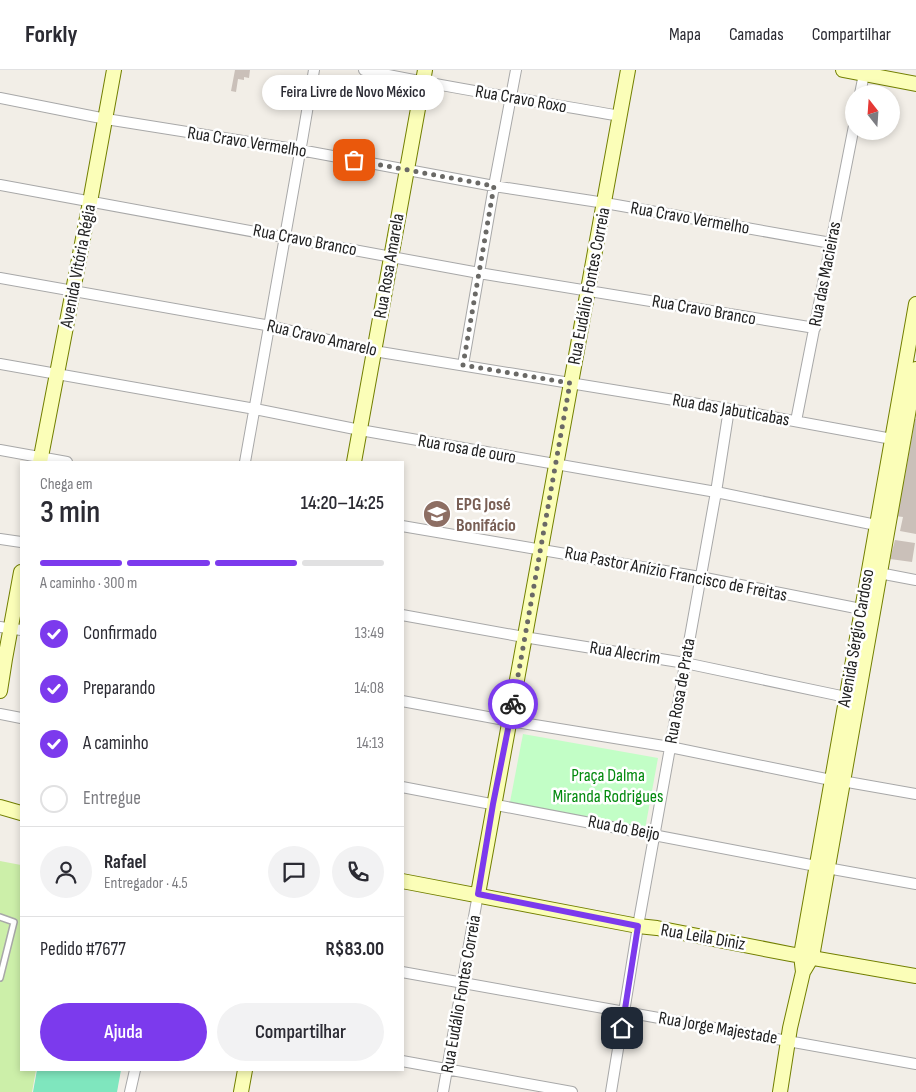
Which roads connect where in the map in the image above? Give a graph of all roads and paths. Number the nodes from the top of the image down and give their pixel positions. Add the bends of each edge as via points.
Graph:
1 (114, 70) edge
2 (314, 70) edge
3 (364, 70) edge
4 (516, 70) edge
5 (628, 70) edge
6 (843, 70) edge
7 (864, 74) junction
8 (423, 76) edge
9 (916, 84) edge
10 (862, 85) edge
11 (511, 97) junction
12 (0, 98) edge
13 (620, 116) junction
14 (106, 119) junction
15 (851, 140) edge
16 (300, 150) junction
17 (407, 170) junction
18 (0, 185) edge
19 (494, 186) junction
20 (90, 202) junction
21 (604, 203) junction
22 (285, 236) junction
23 (831, 243) junction
24 (390, 257) junction
25 (479, 272) junction
26 (0, 278) edge
27 (73, 291) junction
28 (587, 291) junction
29 (916, 304) edge
30 (271, 326) junction
31 (815, 328) junction
32 (914, 332) edge
33 (374, 351) junction
34 (0, 364) edge
35 (463, 365) junction
36 (912, 370) edge
37 (57, 374) junction
38 (570, 383) junction
39 (255, 409) junction
40 (729, 409) junction
41 (796, 422) junction
42 (360, 430) junction
43 (898, 440) junction
44 (0, 450) edge
45 (40, 460) edge
46 (54, 461) edge
47 (246, 461) edge
48 (354, 461) edge
49 (556, 465) junction
50 (716, 492) junction
51 (404, 526) edge
52 (882, 526) junction
53 (0, 539) edge
54 (20, 542) edge
55 (542, 549) junction
56 (874, 572) junction
57 (20, 577) edge
58 (700, 577) junction
59 (916, 580) edge
60 (867, 610) junction
61 (404, 615) edge
62 (10, 628) edge
63 (524, 637) junction
64 (685, 663) junction
65 (0, 691) edge
66 (851, 698) junction
67 (404, 701) edge
68 (0, 714) edge
69 (20, 718) edge
70 (510, 721) junction
71 (670, 747) junction
72 (837, 781) junction
73 (404, 788) edge
74 (916, 794) edge
75 (493, 804) junction
76 (0, 806) edge
77 (0, 813) edge
78 (18, 813) edge
79 (654, 834) junction
80 (822, 867) junction
81 (404, 881) edge
82 (916, 884) edge
83 (478, 894) junction
84 (0, 917) edge
85 (638, 926) junction
86 (806, 956) junction
87 (404, 972) edge
88 (916, 976) edge
89 (0, 978) edge
90 (464, 983) junction
91 (625, 1011) junction
92 (788, 1040) junction
93 (404, 1061) edge
94 (916, 1064) edge
95 (447, 1069) junction
96 (135, 1071) edge
97 (245, 1071) edge
98 (130, 1092) edge
99 (241, 1092) edge
100 (443, 1092) edge
101 (572, 1092) edge
102 (611, 1092) edge
103 (780, 1092) edge

1 - 14 street, Avenida Vitória Régia
2 - 16 street
3 - 8 street, Rua Cravo Roxo
4 - 11 street
5 - 13 street, Rua Eudálio Fontes Correia
6 - 7 street
7 - 9 street
7 - 10 street
8 - 11 street, Rua Cravo Roxo
8 - 17 street, Rua Rosa Amarela
11 - 13 street, Rua Cravo Roxo
11 - 19 street
12 - 14 street, Rua Cravo Vermelho
13 - 21 street, Rua Eudálio Fontes Correia
14 - 16 street, Rua Cravo Vermelho
14 - 20 street, Avenida Vitória Régia
15 - 23 street, Rua das Macieiras
16 - 17 street, Rua Cravo Vermelho
16 - 22 street
17 - 19 street, Rua Cravo Vermelho
17 - 24 street, Rua Rosa Amarela
18 - 20 street, Rua Cravo Branco
19 - 21 street, Rua Cravo Vermelho
19 - 25 street
20 - 22 street, Rua Cravo Branco
20 - 27 street, Avenida Vitória Régia
21 - 23 street, Rua Cravo Vermelho
21 - 28 street, Rua Eudálio Fontes Correia
22 - 24 street, Rua Cravo Branco
22 - 30 street
23 - 31 street, Rua das Macieiras
24 - 25 street, Rua Cravo Branco
24 - 33 street, Rua Rosa Amarela
25 - 28 street, Rua Cravo Branco
25 - 35 street
26 - 27 street, Rua Cravo Amarelo
27 - 30 street, Rua Cravo Amarelo
27 - 37 street, Avenida Vitória Régia
28 - 31 street, Rua Cravo Branco
28 - 38 street, Rua Eudálio Fontes Correia
29 - 32 street, Avenida Sérgio Cardoso
30 - 33 street, Rua Cravo Amarelo
30 - 39 street
31 - 41 street, Rua das Macieiras
32 - 36 street, Avenida Sérgio Cardoso
33 - 35 street, Rua Cravo Amarelo
33 - 42 street, Rua Rosa Amarela
34 - 37 street, Rua rosa de ouro
35 - 38 street, Rua Cravo Amarelo
36 - 43 street, Avenida Sérgio Cardoso
37 - 39 street, Rua rosa de ouro
37 - 45 street, Avenida Vitória Régia
38 - 40 street, Rua das Jabuticabas
38 - 49 street, Rua Eudálio Fontes Correia
39 - 42 street, Rua rosa de ouro
39 - 47 street
40 - 41 street, Rua das Jabuticabas
40 - 50 street, Rua Rosa de Prata
41 - 43 street, Rua das Jabuticabas
42 - 48 street, Rua Rosa Amarela
42 - 49 street, Rua rosa de ouro
43 - 52 street, Avenida Sérgio Cardoso
44 - 45 street
45 - 46 street
49 - 50 street, Rua rosa de ouro
49 - 55 street, Rua Eudálio Fontes Correia
50 - 52 street, Rua rosa de ouro
50 - 58 street, Rua Rosa de Prata
51 - 55 street, Rua Pastor Anízio Francisco de Freitas
52 - 56 street, Avenida Sérgio Cardoso
53 - 54 street
55 - 58 street, Rua Pastor Anízio Francisco de Freitas
55 - 63 street, Rua Eudálio Fontes Correia
56 - 59 street
56 - 60 street, Avenida Sérgio Cardoso
57 - 62 street
58 - 60 street, Rua Pastor Anízio Francisco de Freitas
58 - 64 street, Rua Rosa de Prata
60 - 66 street, Avenida Sérgio Cardoso
61 - 63 street, Rua Alecrim
62 - 65 street
63 - 64 street, Rua Alecrim
63 - 70 street, Rua Eudálio Fontes Correia
64 - 66 street, Rua Alecrim
64 - 71 street, Rua Rosa de Prata
66 - 72 street, Avenida Sérgio Cardoso
67 - 70 street
68 - 69 street
70 - 71 street
70 - 75 street, Rua Eudálio Fontes Correia
71 - 72 street
71 - 79 street, Rua Rosa de Prata
72 - 74 street
72 - 80 street, Avenida Sérgio Cardoso
73 - 75 street, Rua do Beijo
75 - 79 street, Rua do Beijo
75 - 83 street, Rua Eudálio Fontes Correia
76 - 78 street
77 - 78 street
79 - 80 street, Rua do Beijo
79 - 85 street, Rua Rosa de Prata
80 - 82 street, Rua do Beijo
80 - 86 street, Avenida Sérgio Cardoso
81 - 83 street, Rua Leila Diniz
83 - 85 street, Rua Leila Diniz
83 - 90 street, Rua Eudálio Fontes Correia
84 - 89 lane via 14,922
85 - 86 street, Rua Leila Diniz
85 - 91 street, Rua Rosa de Prata
86 - 88 street, Rua Leila Diniz
86 - 92 street, Avenida Sérgio Cardoso
87 - 90 street, Rua Jorge Majestade
90 - 91 street, Rua Jorge Majestade
90 - 95 street, Rua Eudálio Fontes Correia
91 - 92 street, Rua Jorge Majestade
91 - 102 street, Rua Rosa de Prata
92 - 94 street, Rua Jorge Majestade
92 - 103 street, Avenida Sérgio Cardoso
93 - 95 street
95 - 100 street, Rua Eudálio Fontes Correia
95 - 101 street
96 - 98 street
97 - 99 street

